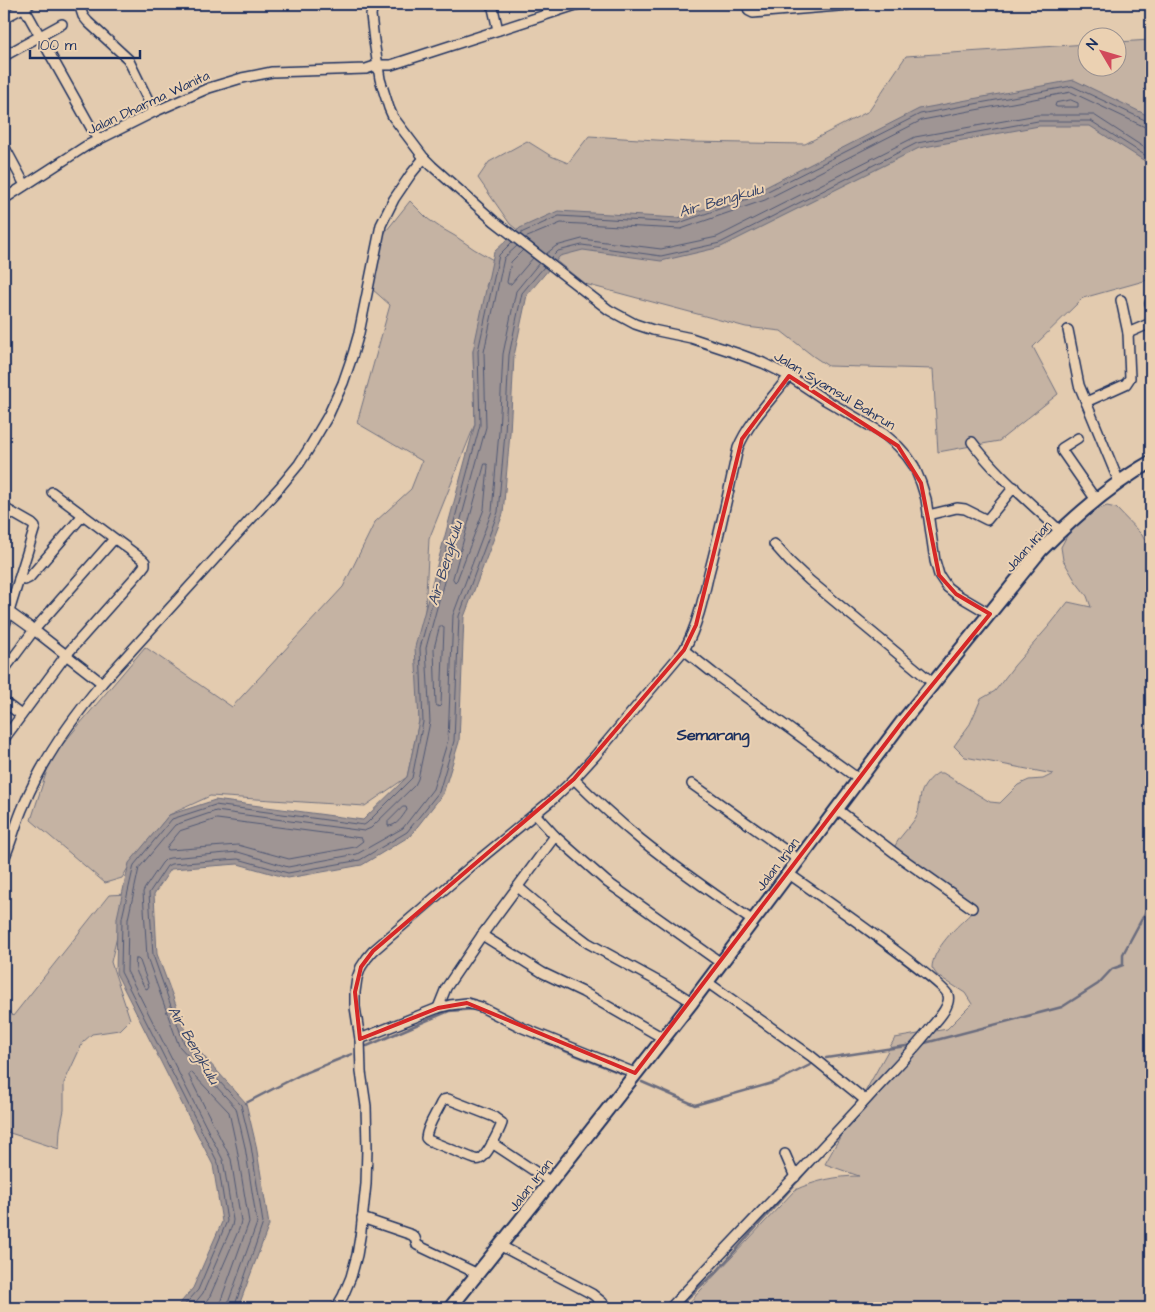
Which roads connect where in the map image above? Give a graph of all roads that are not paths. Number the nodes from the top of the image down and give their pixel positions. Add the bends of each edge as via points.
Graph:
1 (79, 4) edge
2 (373, 4) edge
3 (492, 4) edge
4 (580, 4) edge
5 (747, 4) edge
6 (862, 4) edge
7 (26, 5) edge
8 (4, 18) edge
9 (62, 24) dead end
10 (498, 30) junction
11 (40, 36) junction
12 (4, 56) edge
13 (378, 66) junction
14 (154, 112) junction
15 (98, 140) junction
16 (4, 146) edge
17 (424, 158) junction
18 (25, 185) junction
19 (4, 199) edge
20 (1121, 300) dead end
21 (1151, 323) edge
22 (1068, 330) dead end
23 (1128, 333) junction
24 (789, 376) junction
25 (1086, 402) junction
26 (1078, 438) dead end
27 (972, 442) dead end
28 (1151, 462) edge
29 (1119, 482) junction
30 (1014, 487) junction
31 (52, 492) dead end
32 (1096, 500) junction
33 (4, 508) edge
34 (83, 515) junction
35 (928, 515) junction
36 (1060, 531) junction
37 (114, 539) junction
38 (774, 544) dead end
39 (19, 579) junction
40 (6, 611) edge
41 (990, 614) junction
42 (4, 628) edge
43 (34, 630) junction
44 (684, 650) junction
45 (66, 655) junction
46 (4, 670) edge
47 (102, 683) junction
48 (933, 683) junction
49 (4, 702) edge
50 (21, 715) junction
51 (4, 739) edge
52 (574, 779) junction
53 (860, 780) junction
54 (692, 784) dead end
55 (837, 810) junction
56 (535, 814) junction
57 (555, 836) junction
58 (4, 858) edge
59 (799, 860) junction
60 (789, 874) junction
61 (518, 887) junction
62 (972, 908) dead end
63 (753, 921) junction
64 (482, 935) junction
65 (722, 963) junction
66 (707, 982) junction
67 (692, 1002) junction
68 (438, 1008) junction
69 (663, 1038) junction
70 (360, 1039) junction
71 (635, 1073) junction
72 (865, 1100) junction
73 (492, 1143) junction
74 (785, 1154) dead end
75 (794, 1177) junction
76 (551, 1182) junction
77 (362, 1218) junction
78 (501, 1246) junction
79 (478, 1274) junction
80 (336, 1308) edge
81 (450, 1308) edge
82 (607, 1308) edge
83 (670, 1308) edge

1 - 14 street via 88,22 130,61
2 - 13 street via 371,15
3 - 10 street
4 - 10 street, Jalan Dharma Wanita
5 - 6 street via 753,13
7 - 8 street
7 - 11 street
9 - 11 street
10 - 13 street, Jalan Dharma Wanita via 402,62
11 - 12 street
11 - 15 street
13 - 14 street, Jalan Dharma Wanita via 257,75 209,88
13 - 17 street via 393,117
14 - 15 street, Jalan Dharma Wanita
15 - 18 street, Jalan Dharma Wanita
16 - 18 street
17 - 24 street, Jalan Syamsul Bahrun via 480,210 594,300 622,318 736,353
17 - 47 street via 394,199 381,225 353,354 328,416 308,450 254,516
18 - 19 street, Jalan Dharma Wanita
20 - 23 street
21 - 23 street
22 - 25 street via 1079,385
23 - 25 street via 1129,381
24 - 35 street, Jalan Syamsul Bahrun via 884,434 898,446 914,466 922,484
24 - 44 street via 746,431 740,444 696,625
25 - 29 street
26 - 32 street via 1062,451
27 - 30 street
28 - 29 main road, Jalan Irian
29 - 32 main road, Jalan Irian
30 - 35 street via 987,520 957,508
30 - 36 street
31 - 34 street
32 - 36 main road, Jalan Irian
33 - 39 street via 35,527
34 - 37 street
34 - 39 street via 29,578
35 - 41 street, Jalan Syamsul Bahrun via 939,575 956,594
36 - 41 main road, Jalan Irian
37 - 43 street
37 - 45 street via 142,559 145,565
38 - 48 street via 809,580
39 - 40 street
40 - 42 street
40 - 43 street
41 - 48 main road, Jalan Irian
43 - 45 street
43 - 46 street
44 - 52 street
44 - 53 street
45 - 47 street
45 - 50 street
47 - 58 street via 84,704 38,774
48 - 53 main road, Jalan Irian
49 - 50 street
50 - 51 street
52 - 56 street
52 - 63 street via 669,862
53 - 55 main road, Jalan Irian
54 - 59 street
55 - 59 main road, Jalan Irian
55 - 62 street
56 - 57 street
56 - 70 street via 372,951 356,978 355,1007
57 - 61 street
57 - 65 street via 607,882
59 - 60 main road, Jalan Irian
60 - 63 main road, Jalan Irian
60 - 72 street via 903,956 947,992 948,1000 933,1026
61 - 64 street
61 - 67 street via 588,943
63 - 65 main road, Jalan Irian
64 - 68 street via 446,988
64 - 69 street via 543,973
65 - 66 main road, Jalan Irian
66 - 67 main road, Jalan Irian
66 - 72 street via 811,1056
67 - 69 main road, Jalan Irian
68 - 70 street
68 - 71 street via 467,1003 481,1007
69 - 71 main road, Jalan Irian
70 - 77 street via 367,1148
71 - 76 main road, Jalan Irian
72 - 75 street
73 - 73 street via 484,1157 478,1160 428,1140 426,1134 442,1102 448,1099 501,1122
73 - 76 street
74 - 75 street
75 - 83 street
76 - 78 main road, Jalan Irian
77 - 79 street via 412,1235 417,1245
77 - 80 street via 351,1277
78 - 79 main road, Jalan Irian
78 - 82 street via 592,1294
79 - 81 main road, Jalan Irian

